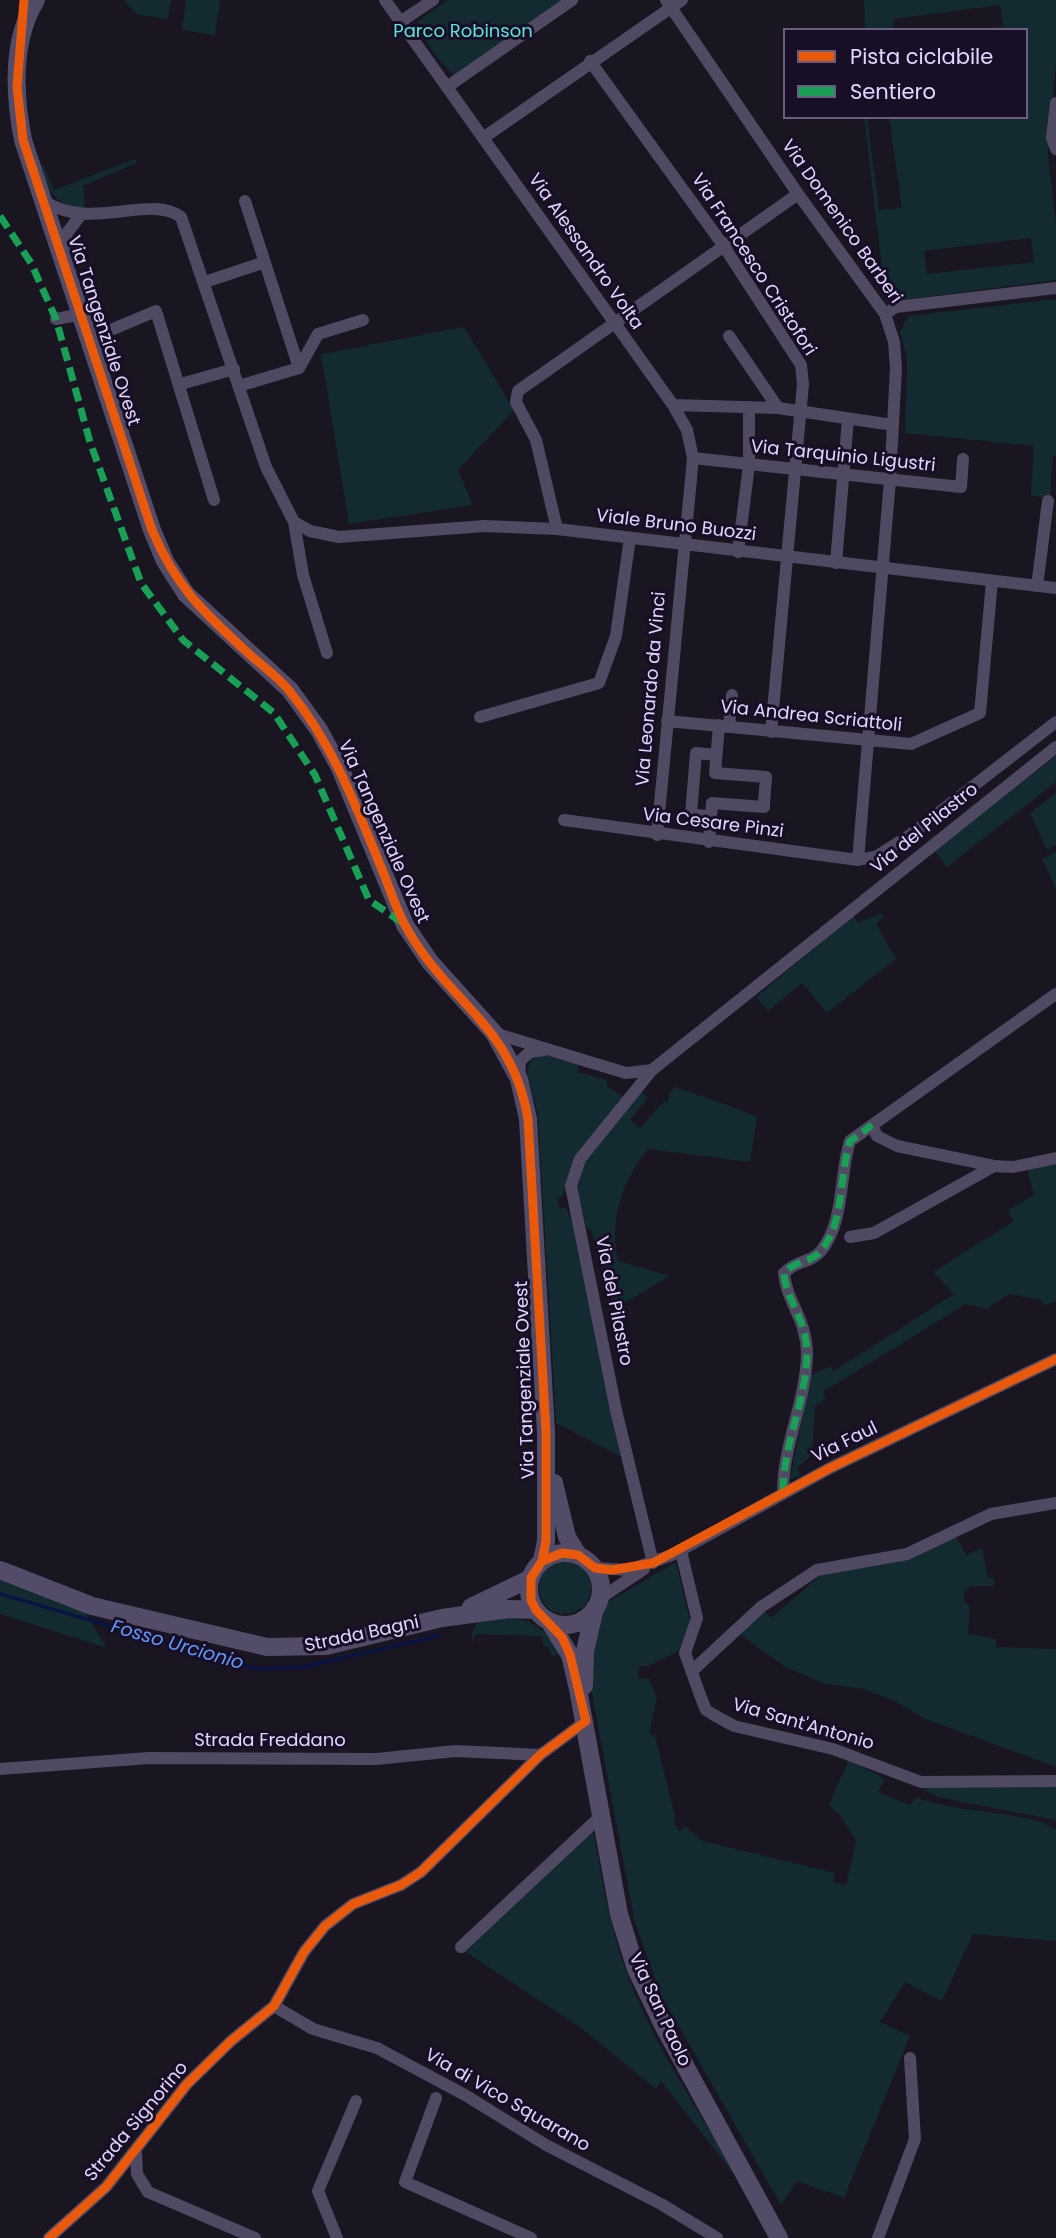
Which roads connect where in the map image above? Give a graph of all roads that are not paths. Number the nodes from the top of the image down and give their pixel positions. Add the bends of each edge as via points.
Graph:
1 (24, 0) edge
2 (36, 0) edge
3 (385, 0) edge
4 (433, 0) edge
5 (572, 0) edge
6 (673, 2) edge
7 (400, 22) junction
8 (24, 27) junction
9 (590, 61) junction
10 (447, 87) junction
11 (1056, 103) edge
12 (483, 138) junction
13 (1056, 149) edge
14 (798, 194) junction
15 (42, 200) junction
16 (245, 201) dead end
17 (80, 216) junction
18 (723, 245) junction
19 (63, 258) junction
20 (265, 262) junction
21 (205, 282) junction
22 (1056, 288) edge
23 (82, 314) junction
24 (886, 314) junction
25 (57, 319) dead end
26 (363, 320) dead end
27 (614, 325) junction
28 (113, 329) dead end
29 (729, 335) dead end
30 (299, 368) junction
31 (234, 369) junction
32 (181, 384) junction
33 (239, 386) junction
34 (673, 405) junction
35 (749, 407) junction
36 (778, 408) junction
37 (800, 411) junction
38 (848, 419) junction
39 (893, 425) junction
40 (693, 458) junction
41 (963, 458) dead end
42 (749, 465) junction
43 (794, 469) junction
44 (844, 475) junction
45 (890, 480) junction
46 (214, 500) dead end
47 (1048, 501) dead end
48 (294, 522) junction
49 (557, 529) junction
50 (630, 538) junction
51 (682, 545) junction
52 (738, 552) junction
53 (786, 558) junction
54 (836, 563) junction
55 (883, 569) junction
56 (992, 581) junction
57 (1037, 586) junction
58 (1056, 588) edge
59 (327, 653) dead end
60 (732, 695) dead end
61 (480, 717) dead end
62 (667, 721) junction
63 (1056, 722) edge
64 (724, 726) junction
65 (771, 732) junction
66 (869, 741) junction
67 (1056, 747) edge
68 (716, 755) junction
69 (711, 817) junction
70 (564, 820) dead end
71 (657, 835) junction
72 (709, 842) junction
73 (858, 860) junction
74 (1056, 994) edge
75 (494, 1033) junction
76 (548, 1050) junction
77 (652, 1070) junction
78 (519, 1079) junction
79 (872, 1125) junction
80 (1056, 1158) edge
81 (995, 1166) junction
82 (850, 1237) dead end
83 (1056, 1359) edge
84 (546, 1433) junction
85 (783, 1492) junction
86 (1056, 1503) edge
87 (681, 1551) junction
88 (578, 1555) junction
89 (542, 1561) junction
90 (653, 1563) junction
91 (595, 1568) junction
92 (0, 1570) edge
93 (531, 1578) junction
94 (597, 1604) junction
95 (543, 1615) junction
96 (442, 1618) junction
97 (692, 1671) junction
98 (586, 1721) junction
99 (540, 1755) junction
100 (0, 1769) edge
101 (1056, 1781) edge
102 (601, 1815) junction
103 (461, 1947) dead end
104 (274, 2006) junction
105 (910, 2058) dead end
106 (436, 2098) dead end
107 (356, 2101) dead end
108 (136, 2150) junction
109 (49, 2238) edge
110 (255, 2238) edge
111 (337, 2238) edge
112 (531, 2238) edge
113 (717, 2238) edge
114 (779, 2238) edge
115 (878, 2238) edge

1 - 8 main road
2 - 8 main road, Via Tangenziale Ovest
3 - 7 street, Via Alessandro Volta
4 - 7 street
5 - 10 street
6 - 9 street
6 - 14 street, Via Domenico Barberi
7 - 10 street, Via Alessandro Volta
8 - 15 main road, Via Tangenziale Ovest via 17,103
9 - 12 street
9 - 18 street, Via Francesco Cristofori
10 - 12 street, Via Alessandro Volta
11 - 13 street via 1052,138
12 - 27 street, Via Alessandro Volta
14 - 18 street
14 - 24 street, Via Domenico Barberi
15 - 17 street, Via Tangenziale Ovest
15 - 19 main road, Via Tangenziale Ovest
16 - 20 street
17 - 19 street via 67,233
17 - 21 street via 161,209 176,213 186,222
18 - 27 street
18 - 37 street, Via Francesco Cristofori via 800,365
19 - 23 main road, Via Tangenziale Ovest
20 - 21 street
20 - 30 street
21 - 31 street
22 - 24 street via 896,307
23 - 25 street
23 - 75 main road, Via Tangenziale Ovest via 165,561 186,594 290,690 319,730 340,768 405,925 430,962
24 - 39 street, Via Domenico Barberi via 896,368
26 - 30 street via 318,334
27 - 34 street, Via Alessandro Volta
27 - 49 street via 518,391 516,402 536,440
28 - 32 street via 156,312
29 - 36 street
30 - 33 street
31 - 32 street
31 - 33 street
32 - 46 street
33 - 48 street via 266,467
34 - 35 street
34 - 40 street, Via Alessandro Volta via 687,430
35 - 36 street
35 - 42 street
36 - 37 street
37 - 38 street
37 - 43 street, Via Francesco Cristofori
38 - 39 street
38 - 44 street
39 - 45 street, Via Domenico Barberi
40 - 42 street, Via Tarquinio Ligustri
40 - 51 street, Via Alessandro Volta
41 - 45 street, Via Tarquinio Ligustri via 961,487
42 - 43 street, Via Tarquinio Ligustri
42 - 52 street
43 - 44 street, Via Tarquinio Ligustri
43 - 53 street, Via Francesco Cristofori
44 - 45 street, Via Tarquinio Ligustri
44 - 54 street
45 - 55 street, Via Domenico Barberi
47 - 57 street
48 - 49 street, Viale Bruno Buozzi via 339,537 465,526
48 - 59 street via 303,575
49 - 50 street, Viale Bruno Buozzi
50 - 51 street, Viale Bruno Buozzi
50 - 61 street via 616,636 599,683
51 - 52 street, Viale Bruno Buozzi
51 - 62 street, Via Leonardo da Vinci
52 - 53 street, Viale Bruno Buozzi
53 - 54 street, Viale Bruno Buozzi
53 - 65 street, Via Francesco Cristofori
54 - 55 street, Viale Bruno Buozzi
55 - 56 street, Viale Bruno Buozzi
55 - 66 street, Via Domenico Barberi
56 - 57 street, Viale Bruno Buozzi
56 - 66 street, Via Andrea Scriattoli via 980,713 911,744
57 - 58 street, Viale Bruno Buozzi
60 - 64 street
62 - 64 street, Via Andrea Scriattoli
62 - 71 street, Via Leonardo da Vinci
63 - 73 street via 910,835 877,856
64 - 65 street, Via Andrea Scriattoli
64 - 68 street
65 - 66 street, Via Andrea Scriattoli
66 - 73 street, Via Domenico Barberi
67 - 77 street, Via del Pilastro
68 - 69 street via 696,753 691,814
68 - 69 street via 715,773 766,777 764,807 712,803
69 - 72 street
70 - 71 street, Via Cesare Pinzi
71 - 72 street, Via Cesare Pinzi
72 - 73 street, Via Cesare Pinzi
74 - 79 street
75 - 76 street
75 - 78 main road, Via Tangenziale Ovest
76 - 77 street via 626,1073
76 - 78 street via 530,1052 520,1061
77 - 90 street, Via del Pilastro via 580,1159 571,1186 616,1410
78 - 84 main road, Via Tangenziale Ovest via 528,1119
79 - 81 street via 877,1136 897,1146
79 - 85 street via 850,1141 837,1215 821,1251 812,1259 794,1262 784,1273 785,1286 804,1326 807,1359
80 - 81 street
81 - 82 street via 874,1233
83 - 85 street, Via Faul
84 - 88 main road, Via Tangenziale Ovest via 557,1498 567,1536
84 - 89 main road, Via Tangenziale Ovest
85 - 87 street, Via Faul
86 - 97 street via 991,1514 906,1554 817,1570 761,1607
87 - 90 street, Via Faul
87 - 97 street, Via Sant'Antonio via 697,1618 685,1653
88 - 89 main road via 562,1553
88 - 91 main road
89 - 93 main road
90 - 91 street, Via Faul via 629,1570
90 - 94 street, Via Faul
91 - 94 main road via 601,1583
92 - 96 main road, Strada Bagni via 92,1606 267,1647 326,1646
93 - 95 main road via 529,1593
93 - 96 main road, Strada Bagni
94 - 95 main road via 574,1623
94 - 98 main road, Via San Paolo via 585,1651
95 - 96 main road, Strada Bagni via 509,1609
95 - 98 main road, Via San Paolo via 570,1655
97 - 101 street, Via Sant'Antonio via 706,1710 734,1726 833,1749 921,1782
98 - 99 street, Strada Signorino
98 - 102 main road, Via San Paolo
99 - 100 street, Strada Freddano via 456,1751 376,1759 149,1758
99 - 104 street, Strada Signorino via 421,1872 353,1904 325,1926 304,1952
102 - 103 street
102 - 114 main road, Via San Paolo via 619,1914 636,1969
104 - 108 street, Strada Signorino via 187,2084
104 - 113 street, Via di Vico Squarano via 313,2029 377,2048
105 - 115 street via 915,2139
106 - 112 street via 405,2182
107 - 111 street via 318,2191
108 - 109 street, Strada Signorino via 106,2187
108 - 110 street via 137,2174 148,2192

